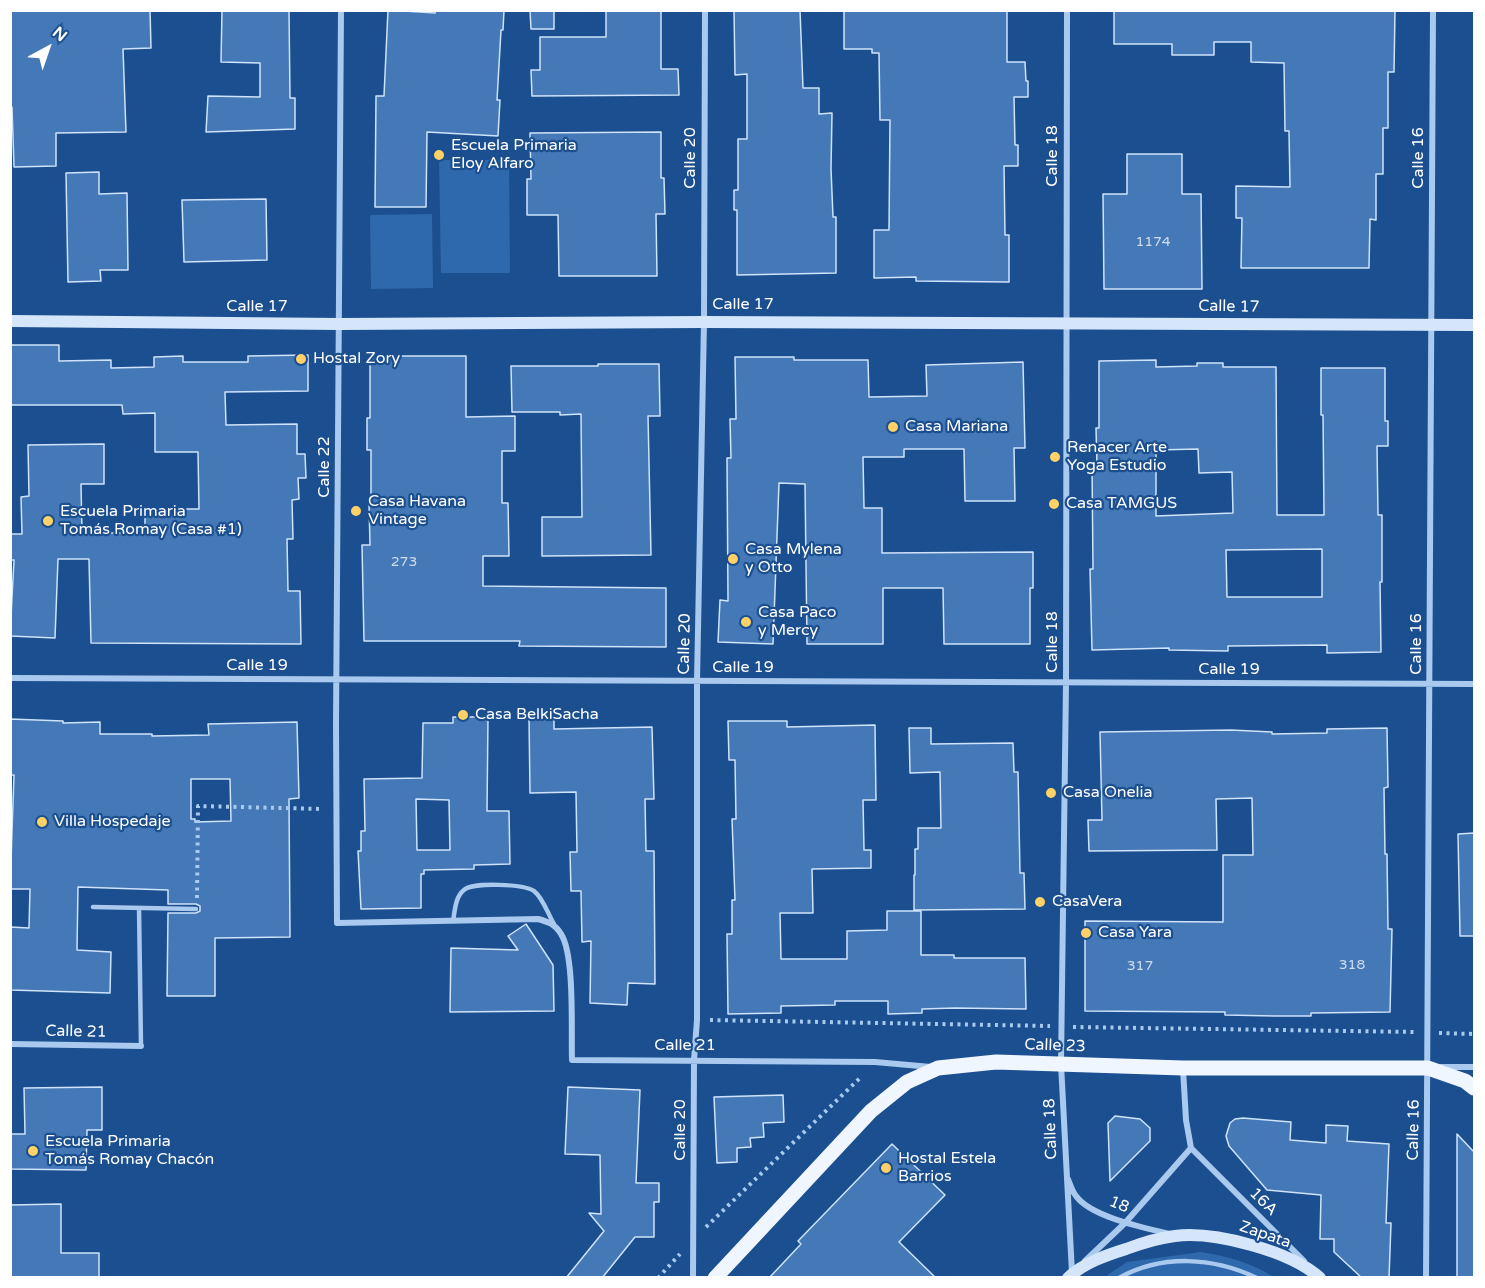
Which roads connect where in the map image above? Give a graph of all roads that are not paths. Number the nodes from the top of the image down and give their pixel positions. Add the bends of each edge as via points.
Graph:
1 (341, 10) edge
2 (705, 10) edge
3 (1067, 10) edge
4 (1433, 10) edge
5 (10, 321) edge
6 (704, 322) junction
7 (1067, 322) junction
8 (339, 324) junction
9 (1474, 325) edge
10 (1432, 326) junction
11 (10, 678) edge
12 (337, 680) junction
13 (698, 681) junction
14 (1066, 682) junction
15 (1430, 684) junction
16 (1474, 684) edge
17 (93, 907) dead end
18 (139, 908) junction
19 (196, 909) road end
20 (453, 921) junction
21 (554, 924) junction
22 (10, 1044) edge
23 (141, 1046) joint
24 (694, 1060) junction
25 (1061, 1064) junction
26 (1474, 1067) edge
27 (938, 1068) junction
28 (1183, 1068) junction
29 (1428, 1068) junction
30 (1474, 1088) edge
31 (1191, 1148) junction
32 (1066, 1175) junction
33 (1125, 1223) junction
34 (1177, 1236) junction
35 (1070, 1276) edge
36 (1318, 1276) edge
37 (693, 1278) edge
38 (715, 1278) edge
39 (1119, 1278) edge
40 (1257, 1278) edge
41 (1426, 1278) edge

1 - 8 street, Calle 22
2 - 6 street, Calle 20
3 - 7 street, Calle 18
4 - 10 street, Calle 16
5 - 8 street, Calle 17
6 - 7 street, Calle 17
6 - 8 street, Calle 17
6 - 13 street, Calle 20
7 - 10 street, Calle 17
7 - 14 street, Calle 18
8 - 12 street, Calle 22
9 - 10 street, Calle 17
10 - 15 street, Calle 16
11 - 12 street, Calle 19
12 - 13 street, Calle 19
12 - 20 street, Calle 22 via 337,923
13 - 14 street, Calle 19
13 - 24 street, Calle 20
14 - 15 street, Calle 19
14 - 25 street, Calle 18
15 - 16 street, Calle 19
15 - 29 street, Calle 16
17 - 18 lane
18 - 19 lane
18 - 23 lane
20 - 21 street via 538,919
20 - 21 lane, Calle 21 via 458,895 474,885 534,891
21 - 24 street, Calle 21 via 569,954 572,1060
22 - 23 street, Calle 21
24 - 27 street, Calle 21 via 875,1062
24 - 37 street, Calle 20
25 - 27 main road, Calle 23 via 996,1062
25 - 28 main road, Calle 23
25 - 32 street, Calle 18
26 - 29 street
27 - 38 main road, Calle 23 via 907,1082 871,1111
28 - 29 main road, Calle 23
28 - 31 street
29 - 30 main road, Calle 23
29 - 41 street, Calle 16
31 - 33 street
31 - 36 street, 16A
32 - 33 street, 18 via 1085,1205
32 - 35 street, Calle 18
33 - 34 street, 18
33 - 35 street
34 - 35 street via 1143,1242 1107,1255
34 - 36 street, Zapata via 1251,1244
39 - 40 lane via 1134,1269 1198,1260

